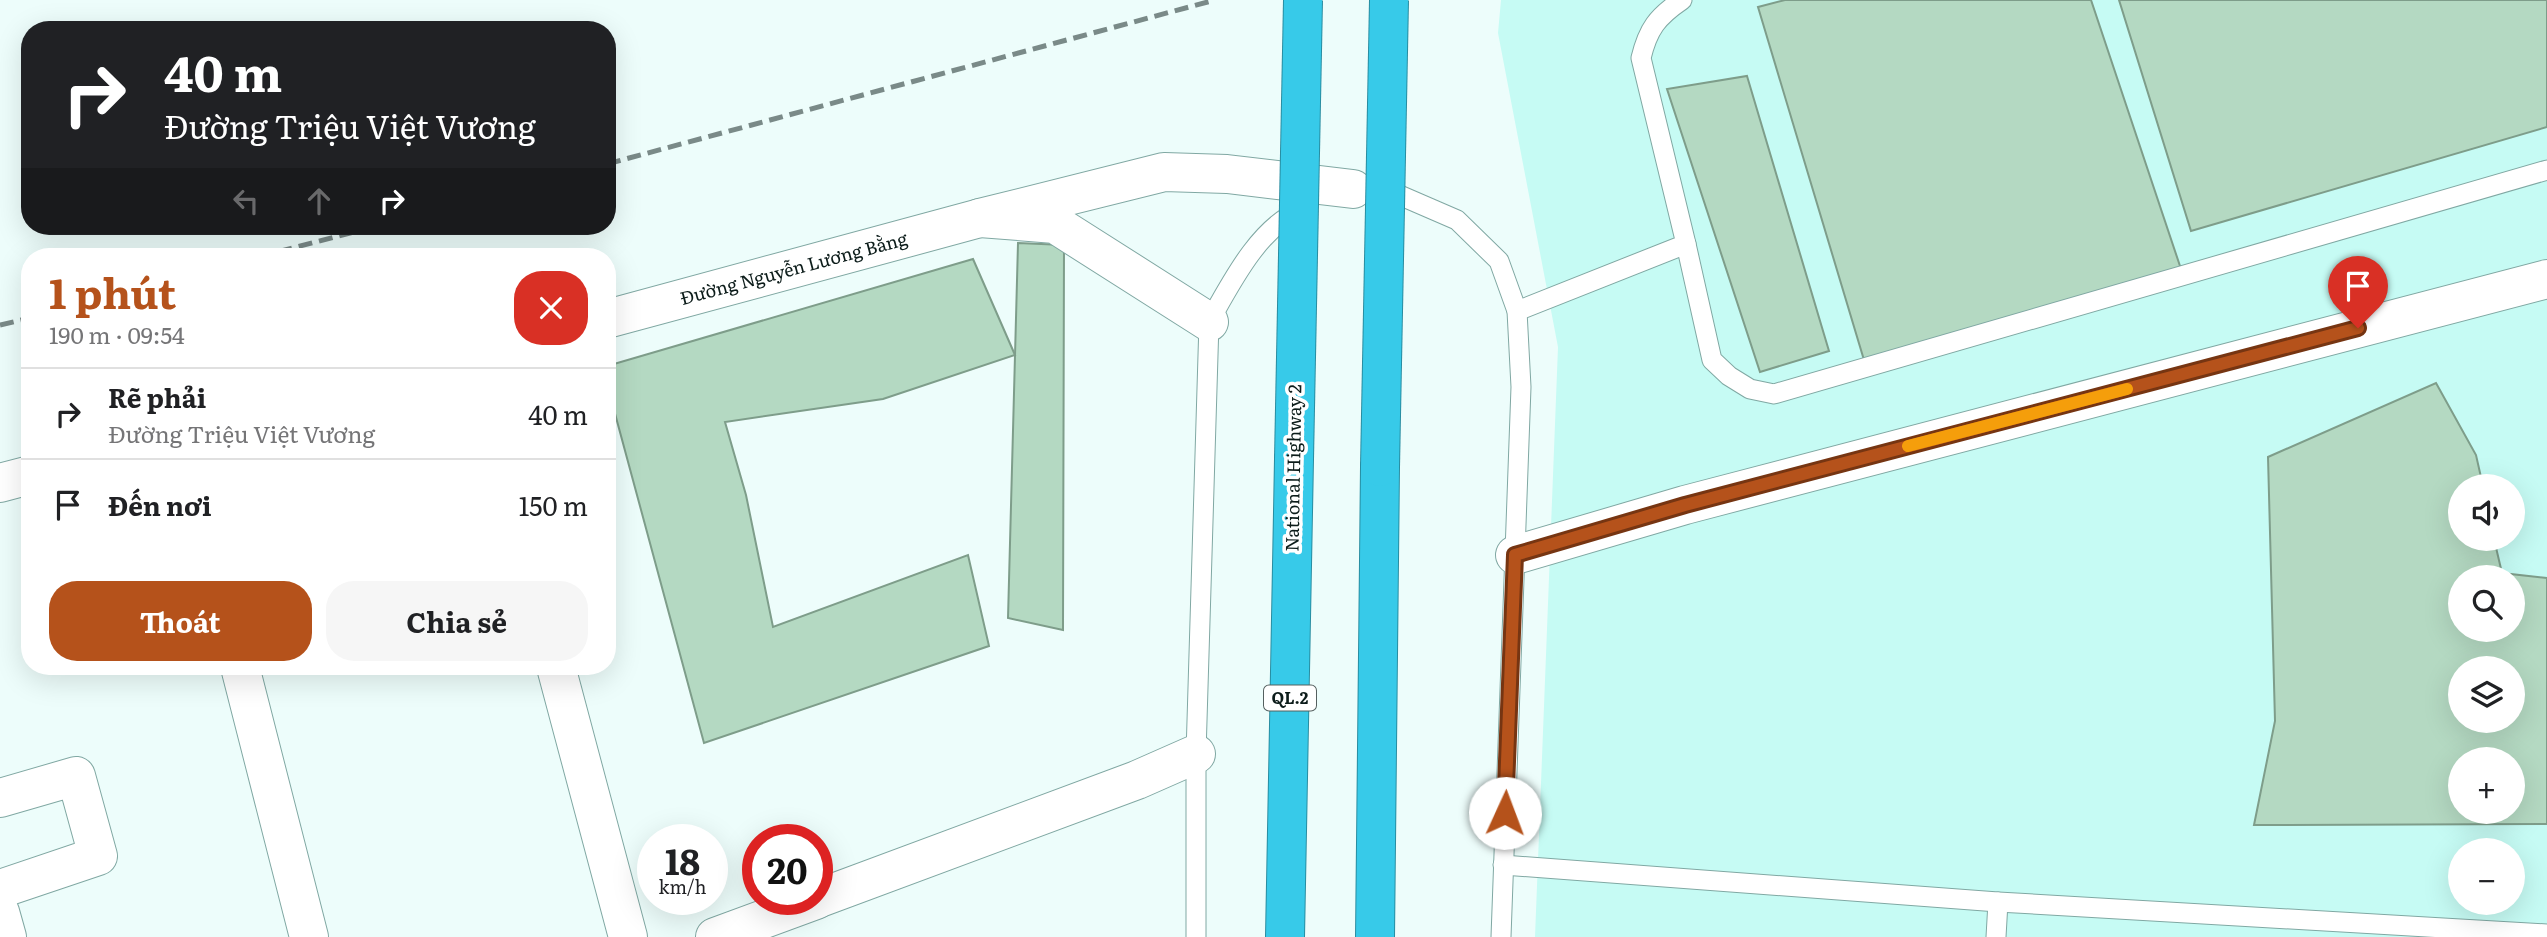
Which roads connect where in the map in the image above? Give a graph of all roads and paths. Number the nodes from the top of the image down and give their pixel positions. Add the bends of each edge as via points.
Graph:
1 (1303, 0) edge
2 (1389, 0) edge
3 (1682, 0) edge
4 (2547, 170) edge
5 (1353, 189) junction
6 (980, 218) junction
7 (1686, 244) junction
8 (2547, 279) edge
9 (1517, 311) junction
10 (616, 317) edge
11 (1209, 322) junction
12 (21, 477) edge
13 (0, 483) edge
14 (1515, 555) junction
15 (242, 675) edge
16 (558, 675) edge
17 (1196, 754) junction
18 (0, 798) edge
19 (1503, 865) junction
20 (0, 889) edge
21 (833, 893) edge
22 (1998, 902) junction
23 (0, 912) edge
24 (773, 915) edge
25 (2516, 934) edge
26 (2547, 934) edge
27 (6, 937) edge
28 (309, 937) edge
29 (628, 937) edge
30 (715, 937) edge
31 (1196, 937) edge
32 (1285, 937) edge
33 (1375, 937) edge
34 (1501, 937) edge
35 (1996, 937) edge

1 - 32 highway, National Highway 2 / QL.2, bridge
2 - 33 highway, bridge
3 - 7 lane via 1662,14 1647,35 1641,58
4 - 7 lane via 1774,394 1750,389 1712,360
5 - 6 street, Đường Nguyễn Lương Bằng via 1227,174 1164,172
5 - 9 lane via 1390,191 1457,220 1499,261
5 - 11 lane via 1284,216 1234,277
6 - 10 street, Đường Nguyễn Lương Bằng
6 - 11 street via 1055,224
7 - 9 lane
8 - 14 street via 1685,505
9 - 14 lane via 1521,387
11 - 17 lane
12 - 13 street
14 - 19 lane
15 - 28 street
16 - 29 street
17 - 21 street
17 - 31 lane
18 - 20 street via 76,776 99,856
19 - 22 lane
19 - 34 lane
22 - 25 lane
22 - 35 lane
23 - 27 street
24 - 30 street
25 - 26 lane

